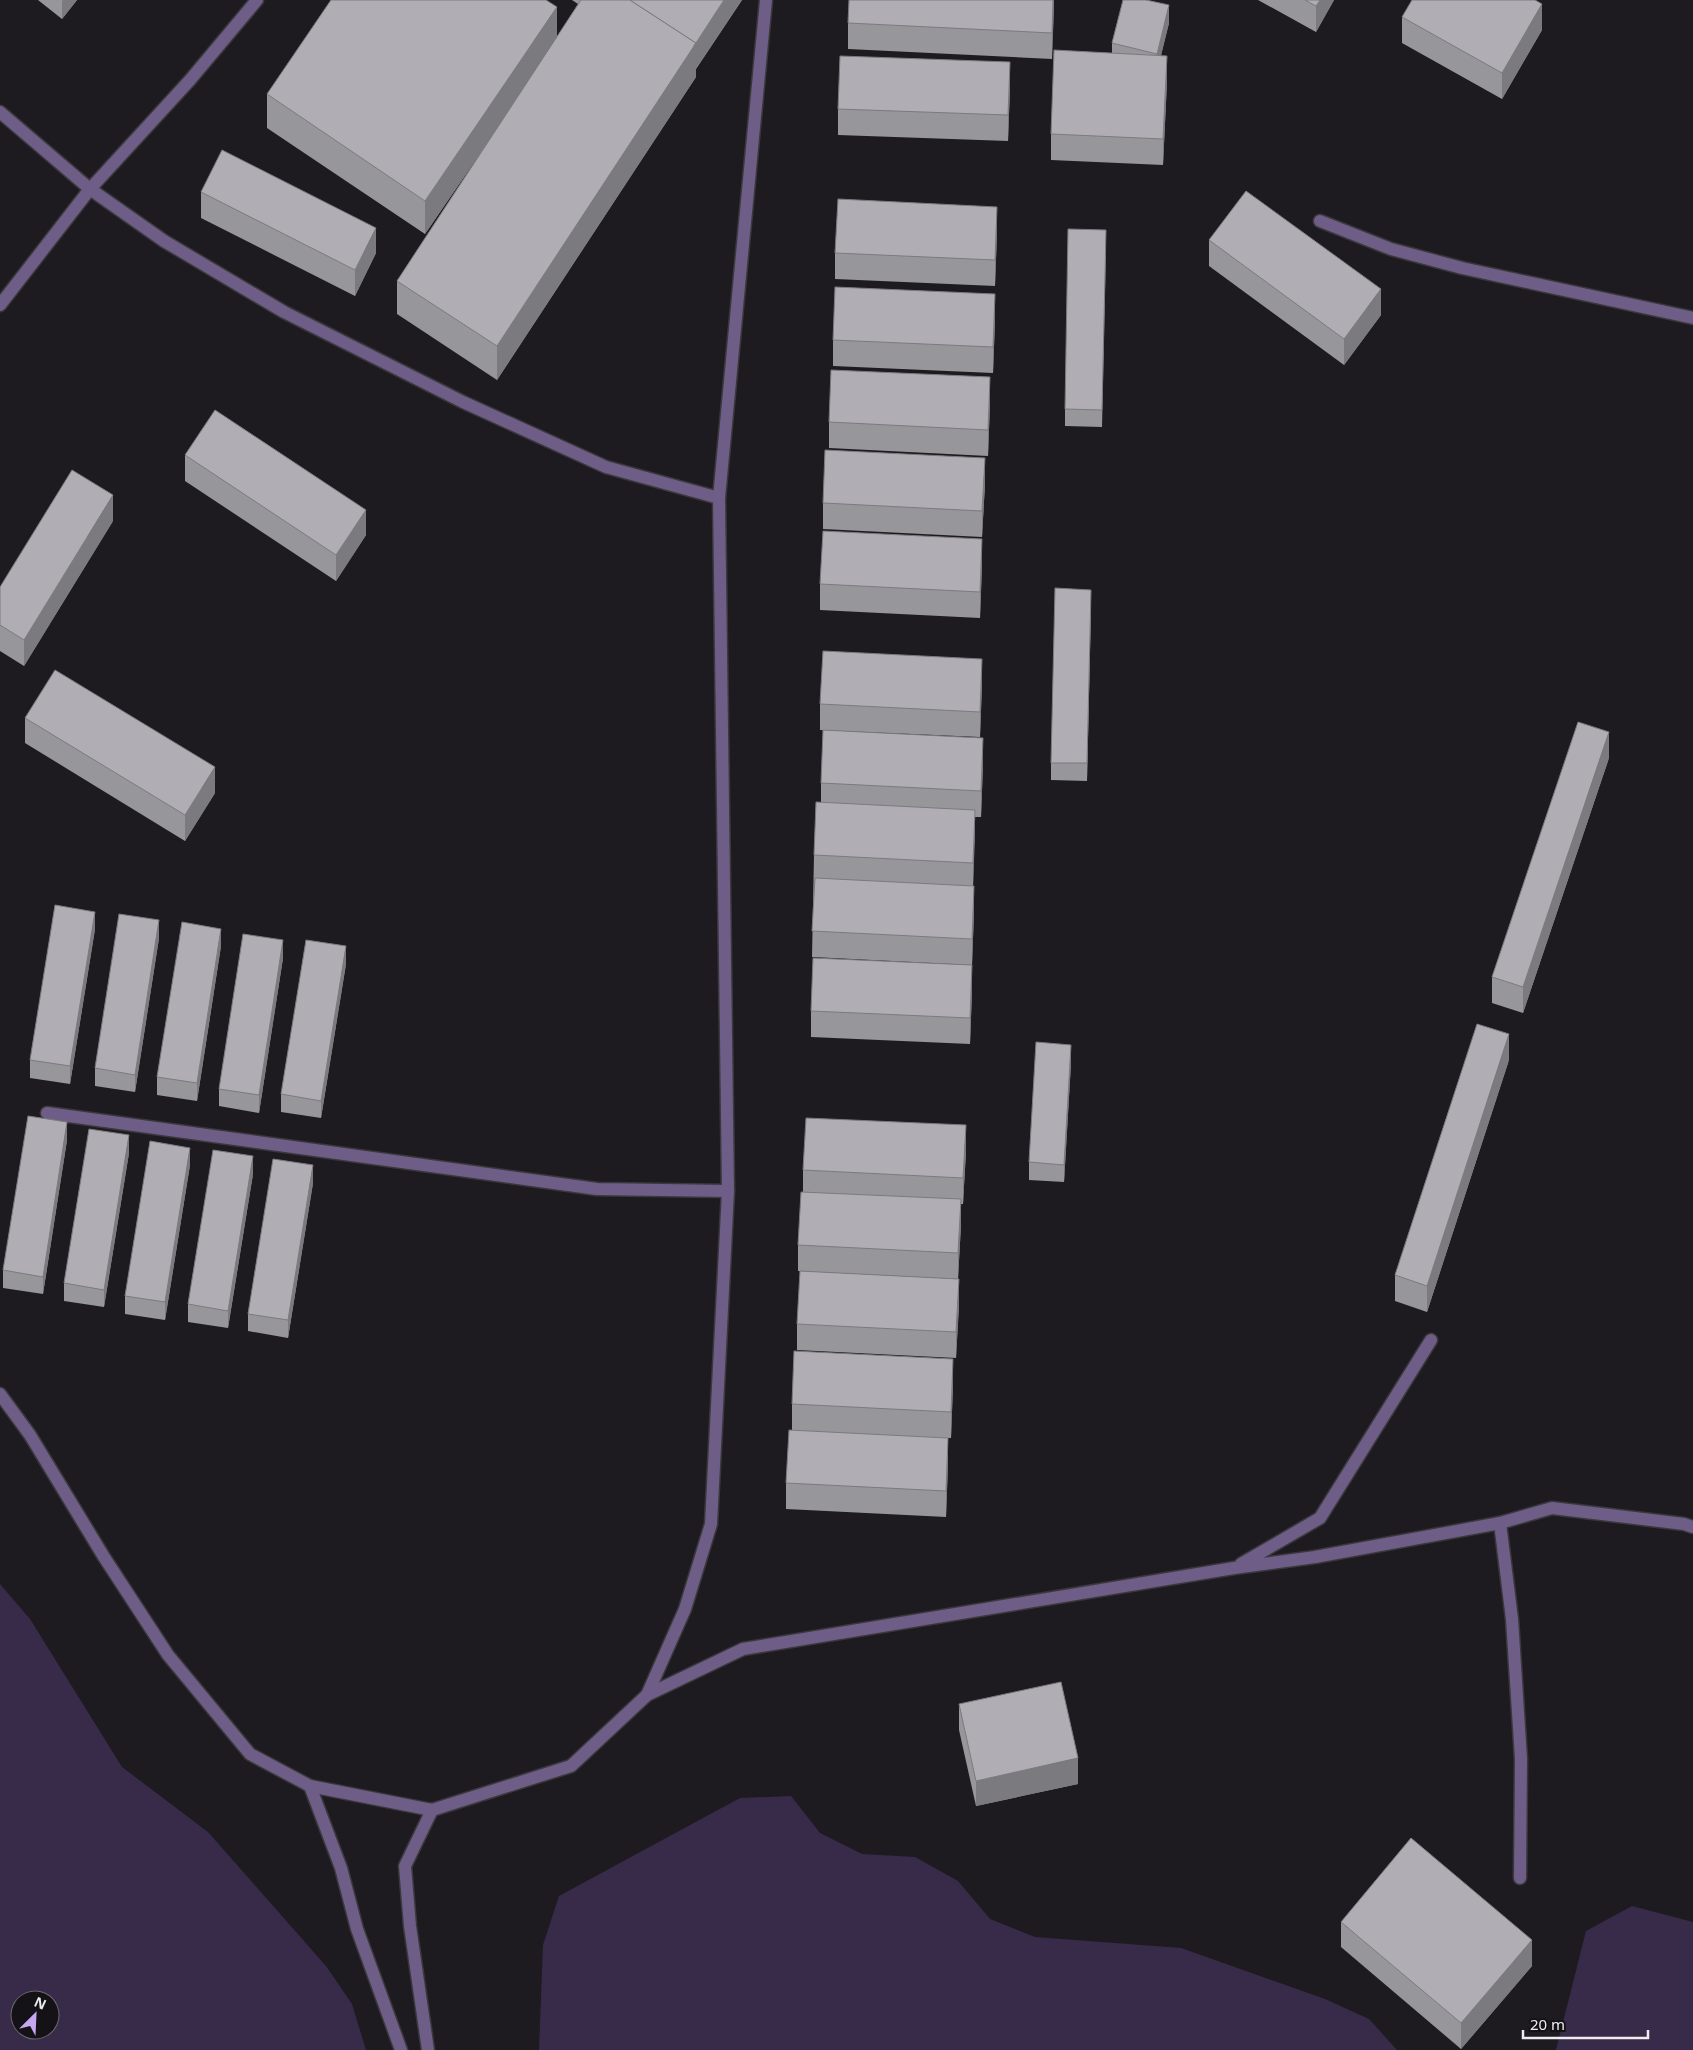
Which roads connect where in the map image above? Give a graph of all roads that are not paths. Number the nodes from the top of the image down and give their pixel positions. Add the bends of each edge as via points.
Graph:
1 (257, 0) edge
2 (766, 0) edge
3 (0, 112) edge
4 (90, 189) junction
5 (1320, 221) dead end
6 (0, 304) edge
7 (1693, 318) edge
8 (718, 498) junction
9 (47, 1113) dead end
10 (728, 1191) junction
11 (1431, 1340) dead end
12 (0, 1394) edge
13 (1500, 1523) junction
14 (1693, 1527) edge
15 (1234, 1568) junction
16 (647, 1695) junction
17 (310, 1786) junction
18 (432, 1810) junction
19 (1520, 1878) dead end
20 (401, 2050) edge
21 (428, 2050) edge

1 - 4 street via 190,80
2 - 8 street
3 - 4 street
4 - 6 street
4 - 8 street via 164,241 284,312 463,402 606,467
5 - 7 street via 1391,249 1462,268
8 - 10 street
9 - 10 street via 597,1189
10 - 16 street via 711,1524 685,1609
11 - 15 street via 1320,1518
12 - 17 street via 30,1435 168,1656 250,1754
13 - 14 street via 1552,1508
13 - 15 street via 1315,1557
13 - 19 street via 1512,1619 1521,1759
15 - 16 street via 743,1649
16 - 18 street via 571,1766
17 - 18 street
17 - 20 street via 341,1868 357,1929
18 - 21 street via 405,1866

